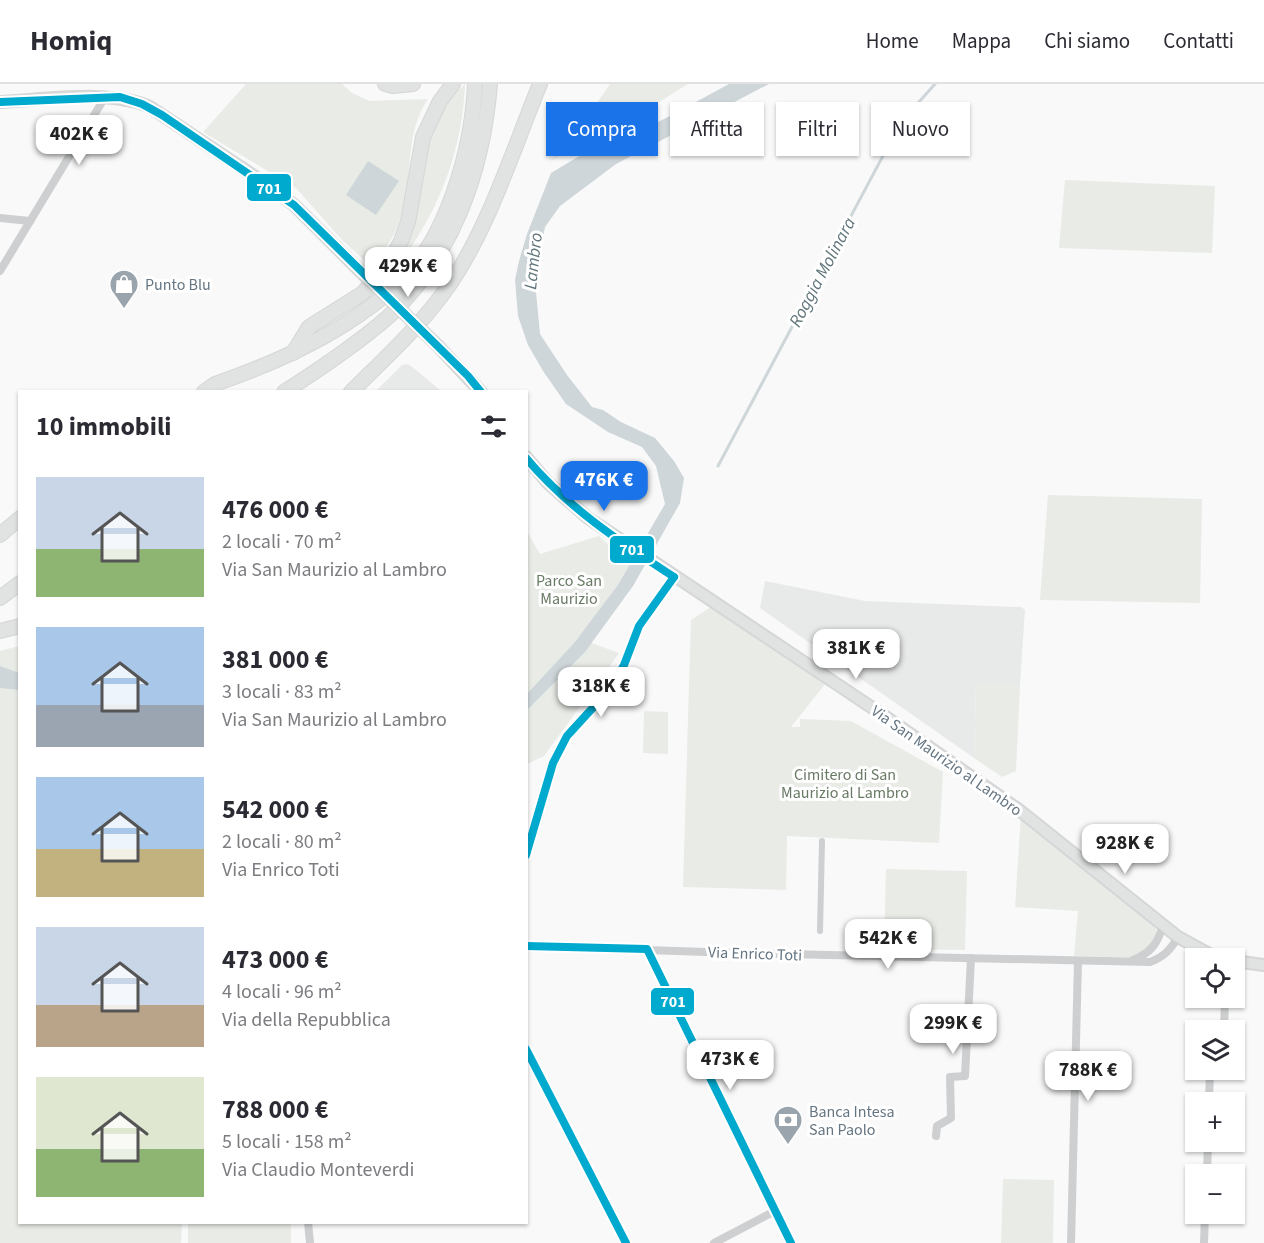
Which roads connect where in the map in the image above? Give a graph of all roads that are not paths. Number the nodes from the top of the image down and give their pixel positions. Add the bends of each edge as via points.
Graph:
1 (385, 84) edge
2 (413, 84) edge
3 (453, 84) edge
4 (476, 84) edge
5 (490, 84) edge
6 (540, 84) edge
7 (105, 97) junction
8 (0, 102) edge
9 (0, 218) edge
10 (30, 221) junction
11 (0, 272) edge
12 (292, 355) junction
13 (207, 390) edge
14 (287, 390) edge
15 (353, 390) edge
16 (479, 390) edge
17 (528, 459) edge
18 (18, 520) edge
19 (0, 535) edge
20 (674, 577) junction
21 (18, 584) edge
22 (0, 598) edge
23 (18, 626) edge
24 (0, 631) edge
25 (822, 841) dead end
26 (528, 850) edge
27 (1163, 925) junction
28 (820, 931) dead end
29 (1178, 937) junction
30 (528, 945) edge
31 (1198, 948) edge
32 (647, 950) junction
33 (971, 958) junction
34 (1078, 961) junction
35 (1128, 962) junction
36 (1245, 962) edge
37 (1264, 965) edge
38 (528, 1052) edge
39 (936, 1136) dead end
40 (775, 1211) junction
41 (308, 1224) edge
42 (1205, 1224) edge
43 (310, 1243) edge
44 (626, 1243) edge
45 (714, 1243) edge
46 (791, 1243) edge
47 (1071, 1243) edge
48 (1204, 1243) edge

1 - 2 highway
3 - 12 highway via 423,137 408,222 391,260 363,293 309,327
4 - 12 highway via 461,169 427,247 399,284 327,336
5 - 14 highway via 471,187 429,269 369,333
6 - 15 highway via 481,228 455,276 428,313
7 - 8 main road
7 - 10 street
7 - 16 main road, bridge via 131,99 150,106 294,205
9 - 10 street
10 - 11 street
12 - 13 highway
17 - 20 main road, Via San Maurizio al Lambro via 563,498
18 - 19 highway
20 - 26 street via 639,626 610,689 567,736 553,763
20 - 27 main road, Via San Maurizio al Lambro via 1019,810
21 - 22 highway
23 - 24 highway
25 - 28 street, Via Enrico Toti
27 - 29 main road, Via San Maurizio al Lambro
27 - 35 street via 1155,946
29 - 31 main road, Via San Maurizio al Lambro
29 - 35 street, Via Enrico Toti via 1161,958
30 - 32 street, Via Enrico Toti
32 - 33 street, Via Enrico Toti
32 - 40 street
33 - 34 street, Via Enrico Toti
33 - 39 street via 965,1076 950,1077 951,1118 937,1126
34 - 35 street, Via Enrico Toti
34 - 47 street
36 - 37 main road
38 - 44 street
40 - 45 street
40 - 46 street
41 - 43 street
42 - 48 street

